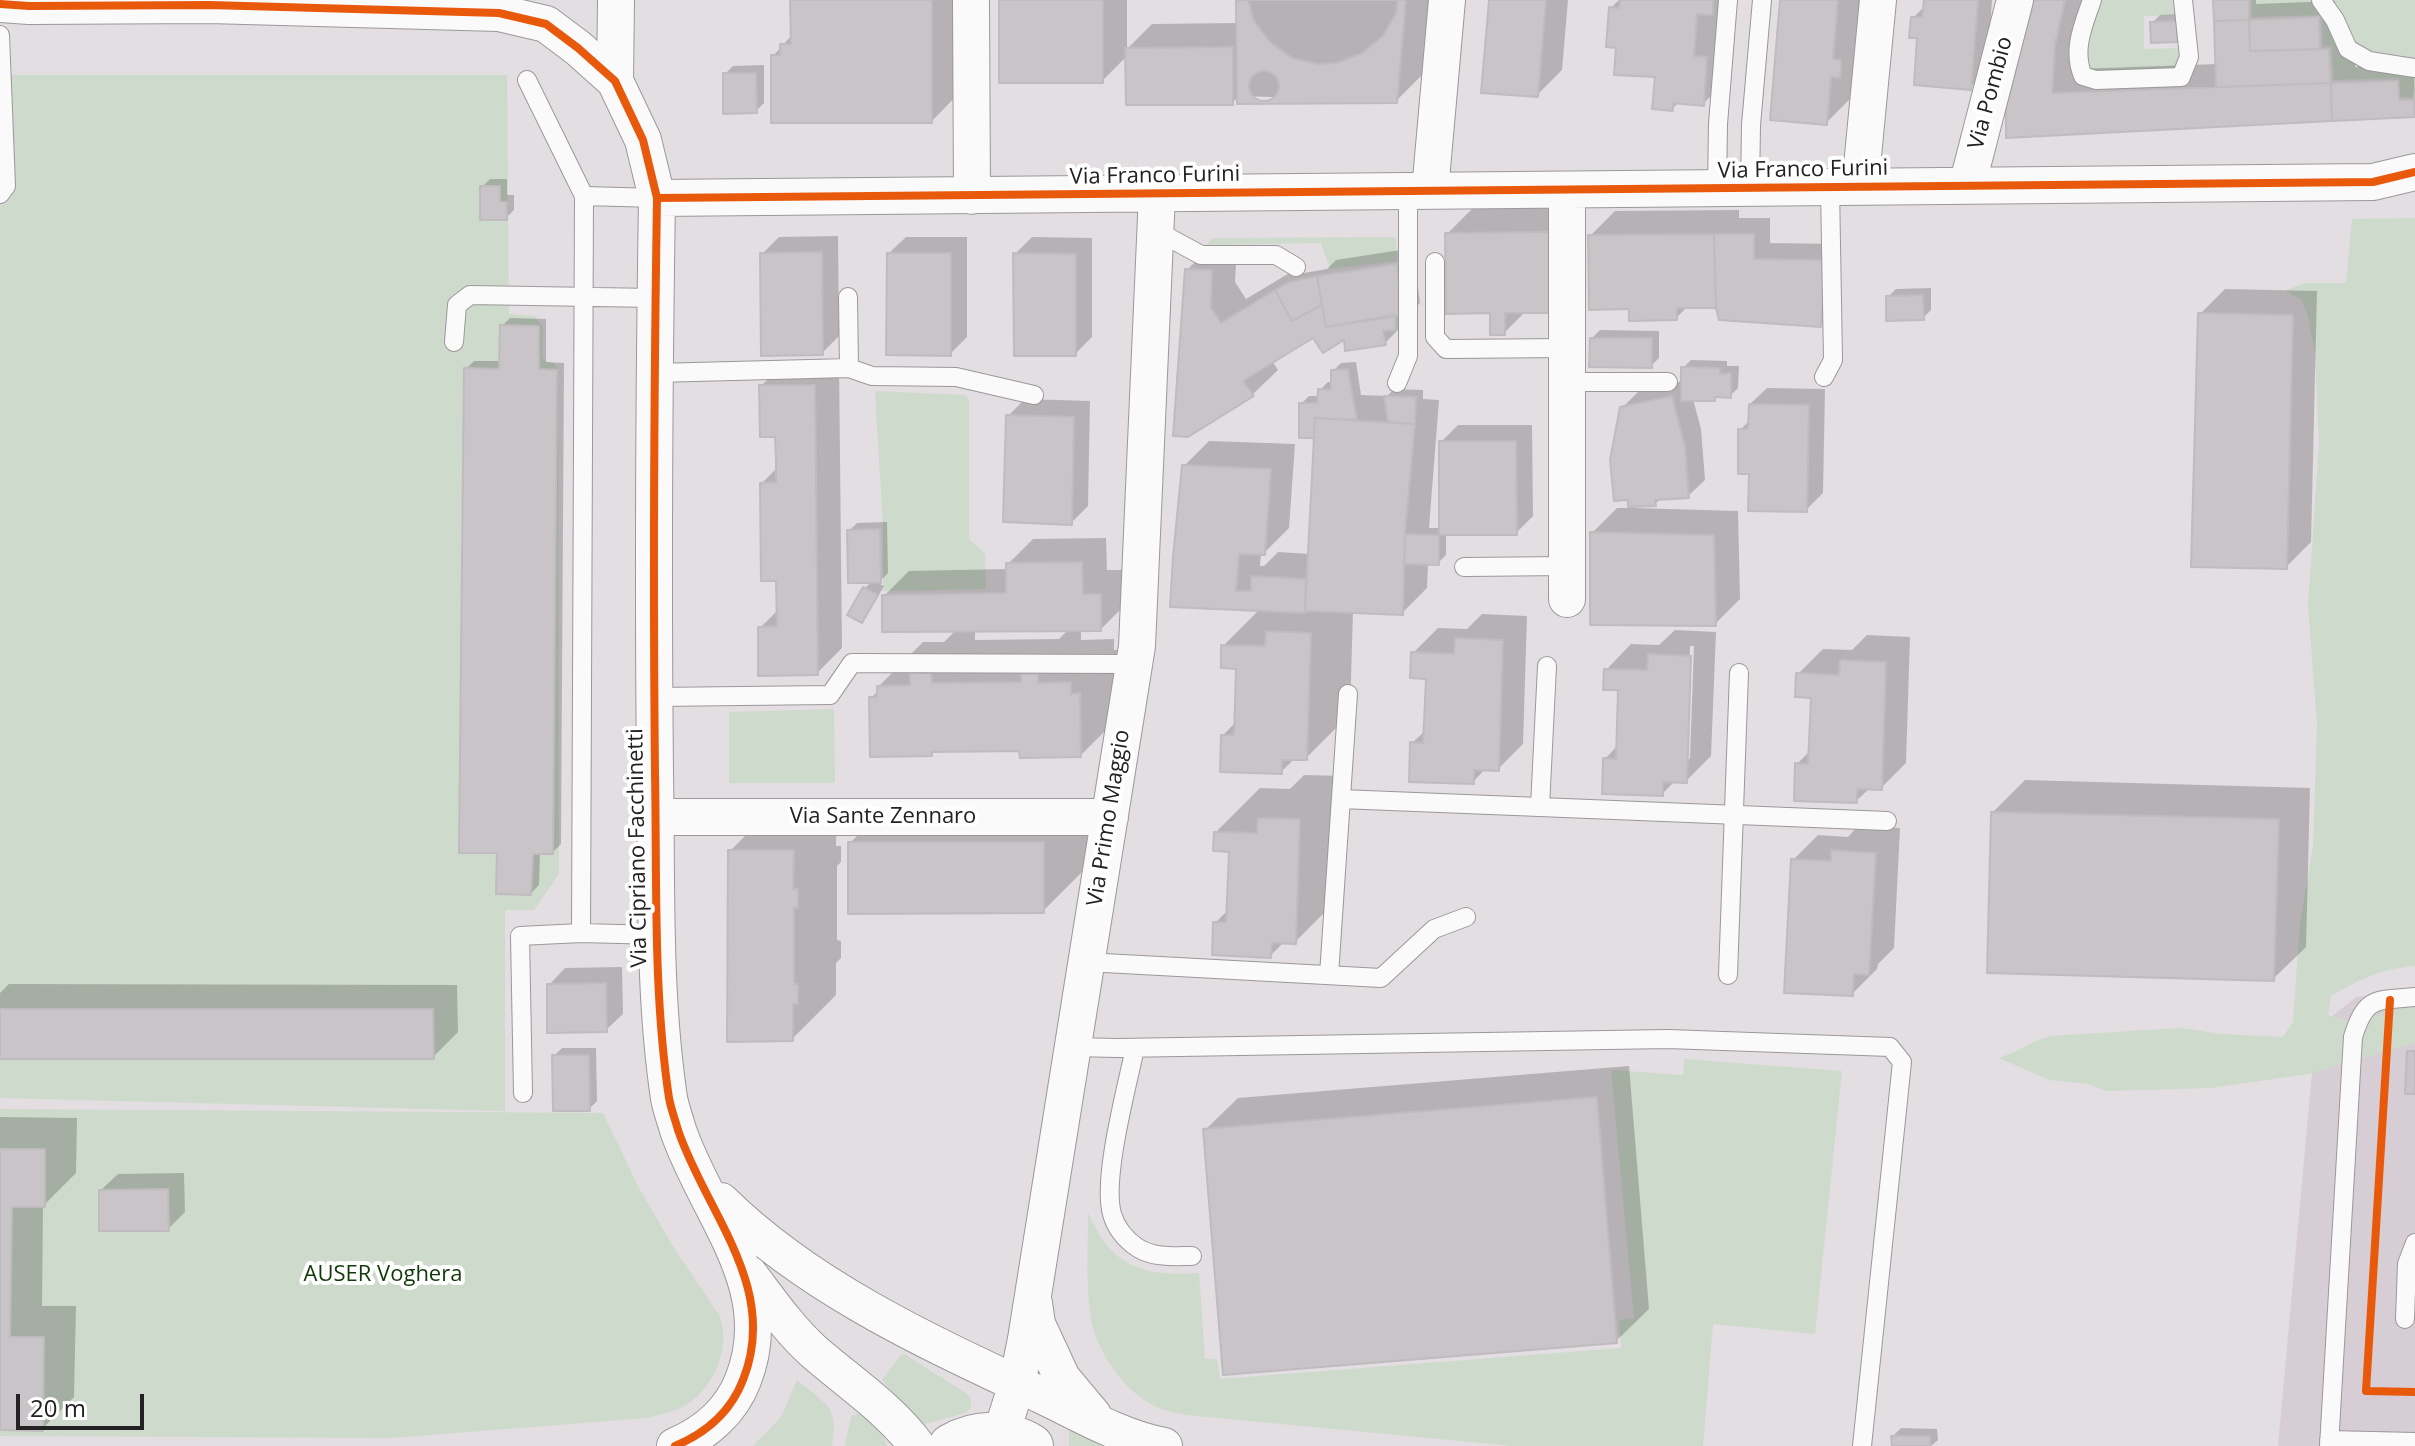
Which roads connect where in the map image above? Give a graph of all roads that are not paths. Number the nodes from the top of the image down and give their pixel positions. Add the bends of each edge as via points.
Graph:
1 (616, 0) edge
2 (971, 0) edge
3 (1447, 0) edge
4 (1728, 0) edge
5 (1762, 0) edge
6 (1878, 0) edge
7 (2015, 0) edge
8 (2092, 0) edge
9 (2183, 0) edge
10 (2321, 0) edge
11 (20, 3) edge
12 (209, 3) edge
13 (391, 5) edge
14 (0, 35) edge
15 (2415, 68) edge
16 (527, 80) dead end
17 (615, 81) junction
18 (2415, 172) edge
19 (1967, 186) junction
20 (1845, 187) junction
21 (1733, 188) junction
22 (1567, 190) junction
23 (1419, 191) junction
24 (0, 194) edge
25 (1157, 194) junction
26 (584, 196) junction
27 (972, 196) junction
28 (657, 198) junction
29 (1155, 230) junction
30 (1435, 262) dead end
31 (1296, 267) dead end
32 (848, 297) dead end
33 (583, 298) junction
34 (655, 298) junction
35 (454, 342) dead end
36 (1567, 365) junction
37 (849, 368) junction
38 (655, 373) junction
39 (1824, 377) dead end
40 (1668, 382) dead end
41 (1397, 383) dead end
42 (1034, 395) dead end
43 (1464, 567) dead end
44 (1567, 582) joint
45 (1134, 664) junction
46 (1547, 666) dead end
47 (1739, 673) dead end
48 (1348, 694) dead end
49 (654, 697) junction
50 (1341, 799) junction
51 (1540, 807) junction
52 (1734, 815) junction
53 (656, 817) junction
54 (1110, 817) junction
55 (1887, 821) dead end
56 (1466, 917) dead end
57 (581, 933) junction
58 (658, 935) junction
59 (1086, 962) junction
60 (1329, 975) junction
61 (1728, 975) dead end
62 (2415, 997) edge
63 (1072, 1047) junction
64 (1135, 1048) junction
65 (523, 1093) dead end
66 (700, 1180) junction
67 (2415, 1243) edge
68 (1192, 1256) dead end
69 (743, 1266) junction
70 (1033, 1295) junction
71 (2405, 1319) dead end
72 (1017, 1384) junction
73 (1099, 1422) junction
74 (1016, 1440) edge
75 (2415, 1442) edge
76 (2329, 1443) edge
77 (675, 1446) edge
78 (917, 1446) edge
79 (951, 1446) edge
80 (1164, 1446) edge
81 (1862, 1446) edge

1 - 17 street
2 - 27 street
3 - 23 street
4 - 21 lane via 1718,124
5 - 21 lane via 1751,125
6 - 20 street
7 - 19 street, Via Pombio
8 - 9 lane via 2078,42 2078,64 2083,76 2096,80 2181,77 2189,57
10 - 15 lane via 2348,49 2369,61
11 - 12 street
12 - 13 street
13 - 17 street via 499,13 546,24
14 - 24 lane via 6,186
16 - 26 lane
17 - 28 street via 643,140
18 - 19 street, Via Franco Furini via 2373,182
19 - 20 street, Via Franco Furini
20 - 21 street, Via Franco Furini
20 - 39 lane via 1833,360
21 - 22 street, Via Franco Furini
22 - 23 street, Via Franco Furini
22 - 36 street
23 - 25 street, Via Franco Furini
23 - 41 lane via 1408,356
25 - 27 street, Via Franco Furini
25 - 29 street, Via Primo Maggio
26 - 28 lane
26 - 33 lane
27 - 28 street, Via Franco Furini
28 - 34 street, Via Cipriano Facchinetti
29 - 31 lane via 1201,255 1276,255
29 - 45 street, Via Primo Maggio
30 - 36 lane via 1435,337 1446,349
32 - 37 lane
33 - 34 lane
33 - 35 lane via 470,295 457,305
33 - 57 lane
34 - 38 street, Via Cipriano Facchinetti
36 - 40 lane
36 - 44 street
37 - 38 lane
37 - 42 lane via 872,376 956,377
38 - 49 street, Via Cipriano Facchinetti
43 - 44 lane
45 - 49 lane via 852,663 830,695
45 - 54 street, Via Primo Maggio
46 - 51 lane
47 - 52 lane
48 - 50 lane
49 - 53 street, Via Cipriano Facchinetti
50 - 51 lane
50 - 60 lane
51 - 52 lane
52 - 55 lane
52 - 61 lane
53 - 54 street, Via Sante Zennaro
53 - 58 street, Via Cipriano Facchinetti
54 - 59 street, Via Primo Maggio
56 - 60 lane via 1434,929 1381,978
57 - 58 lane
57 - 65 lane via 520,936
58 - 66 street, Via Cipriano Facchinetti via 670,1102
59 - 60 lane
59 - 63 street, Via Primo Maggio
62 - 76 lane via 2374,1001 2360,1013 2353,1037
63 - 64 lane
63 - 70 street, Via Primo Maggio
64 - 68 lane via 1114,1155 1112,1214 1123,1236 1139,1249 1160,1256
64 - 81 lane via 1668,1039 1890,1047 1902,1062
66 - 69 street, Via Cipriano Facchinetti
66 - 72 street, Via Cipriano Facchinetti via 752,1232 807,1273
67 - 71 lane via 2407,1264
69 - 77 street, Via Cipriano Facchinetti via 753,1321 747,1371 726,1411
69 - 78 street, Via Cipriano Facchinetti via 810,1348
70 - 72 street, Via Primo Maggio
70 - 73 street via 1037,1324 1062,1378
72 - 73 street, Via Cipriano Facchinetti
72 - 74 street, Via Primo Maggio
73 - 80 street, Via Cipriano Facchinetti
74 - 79 main road via 981,1435
75 - 76 lane

